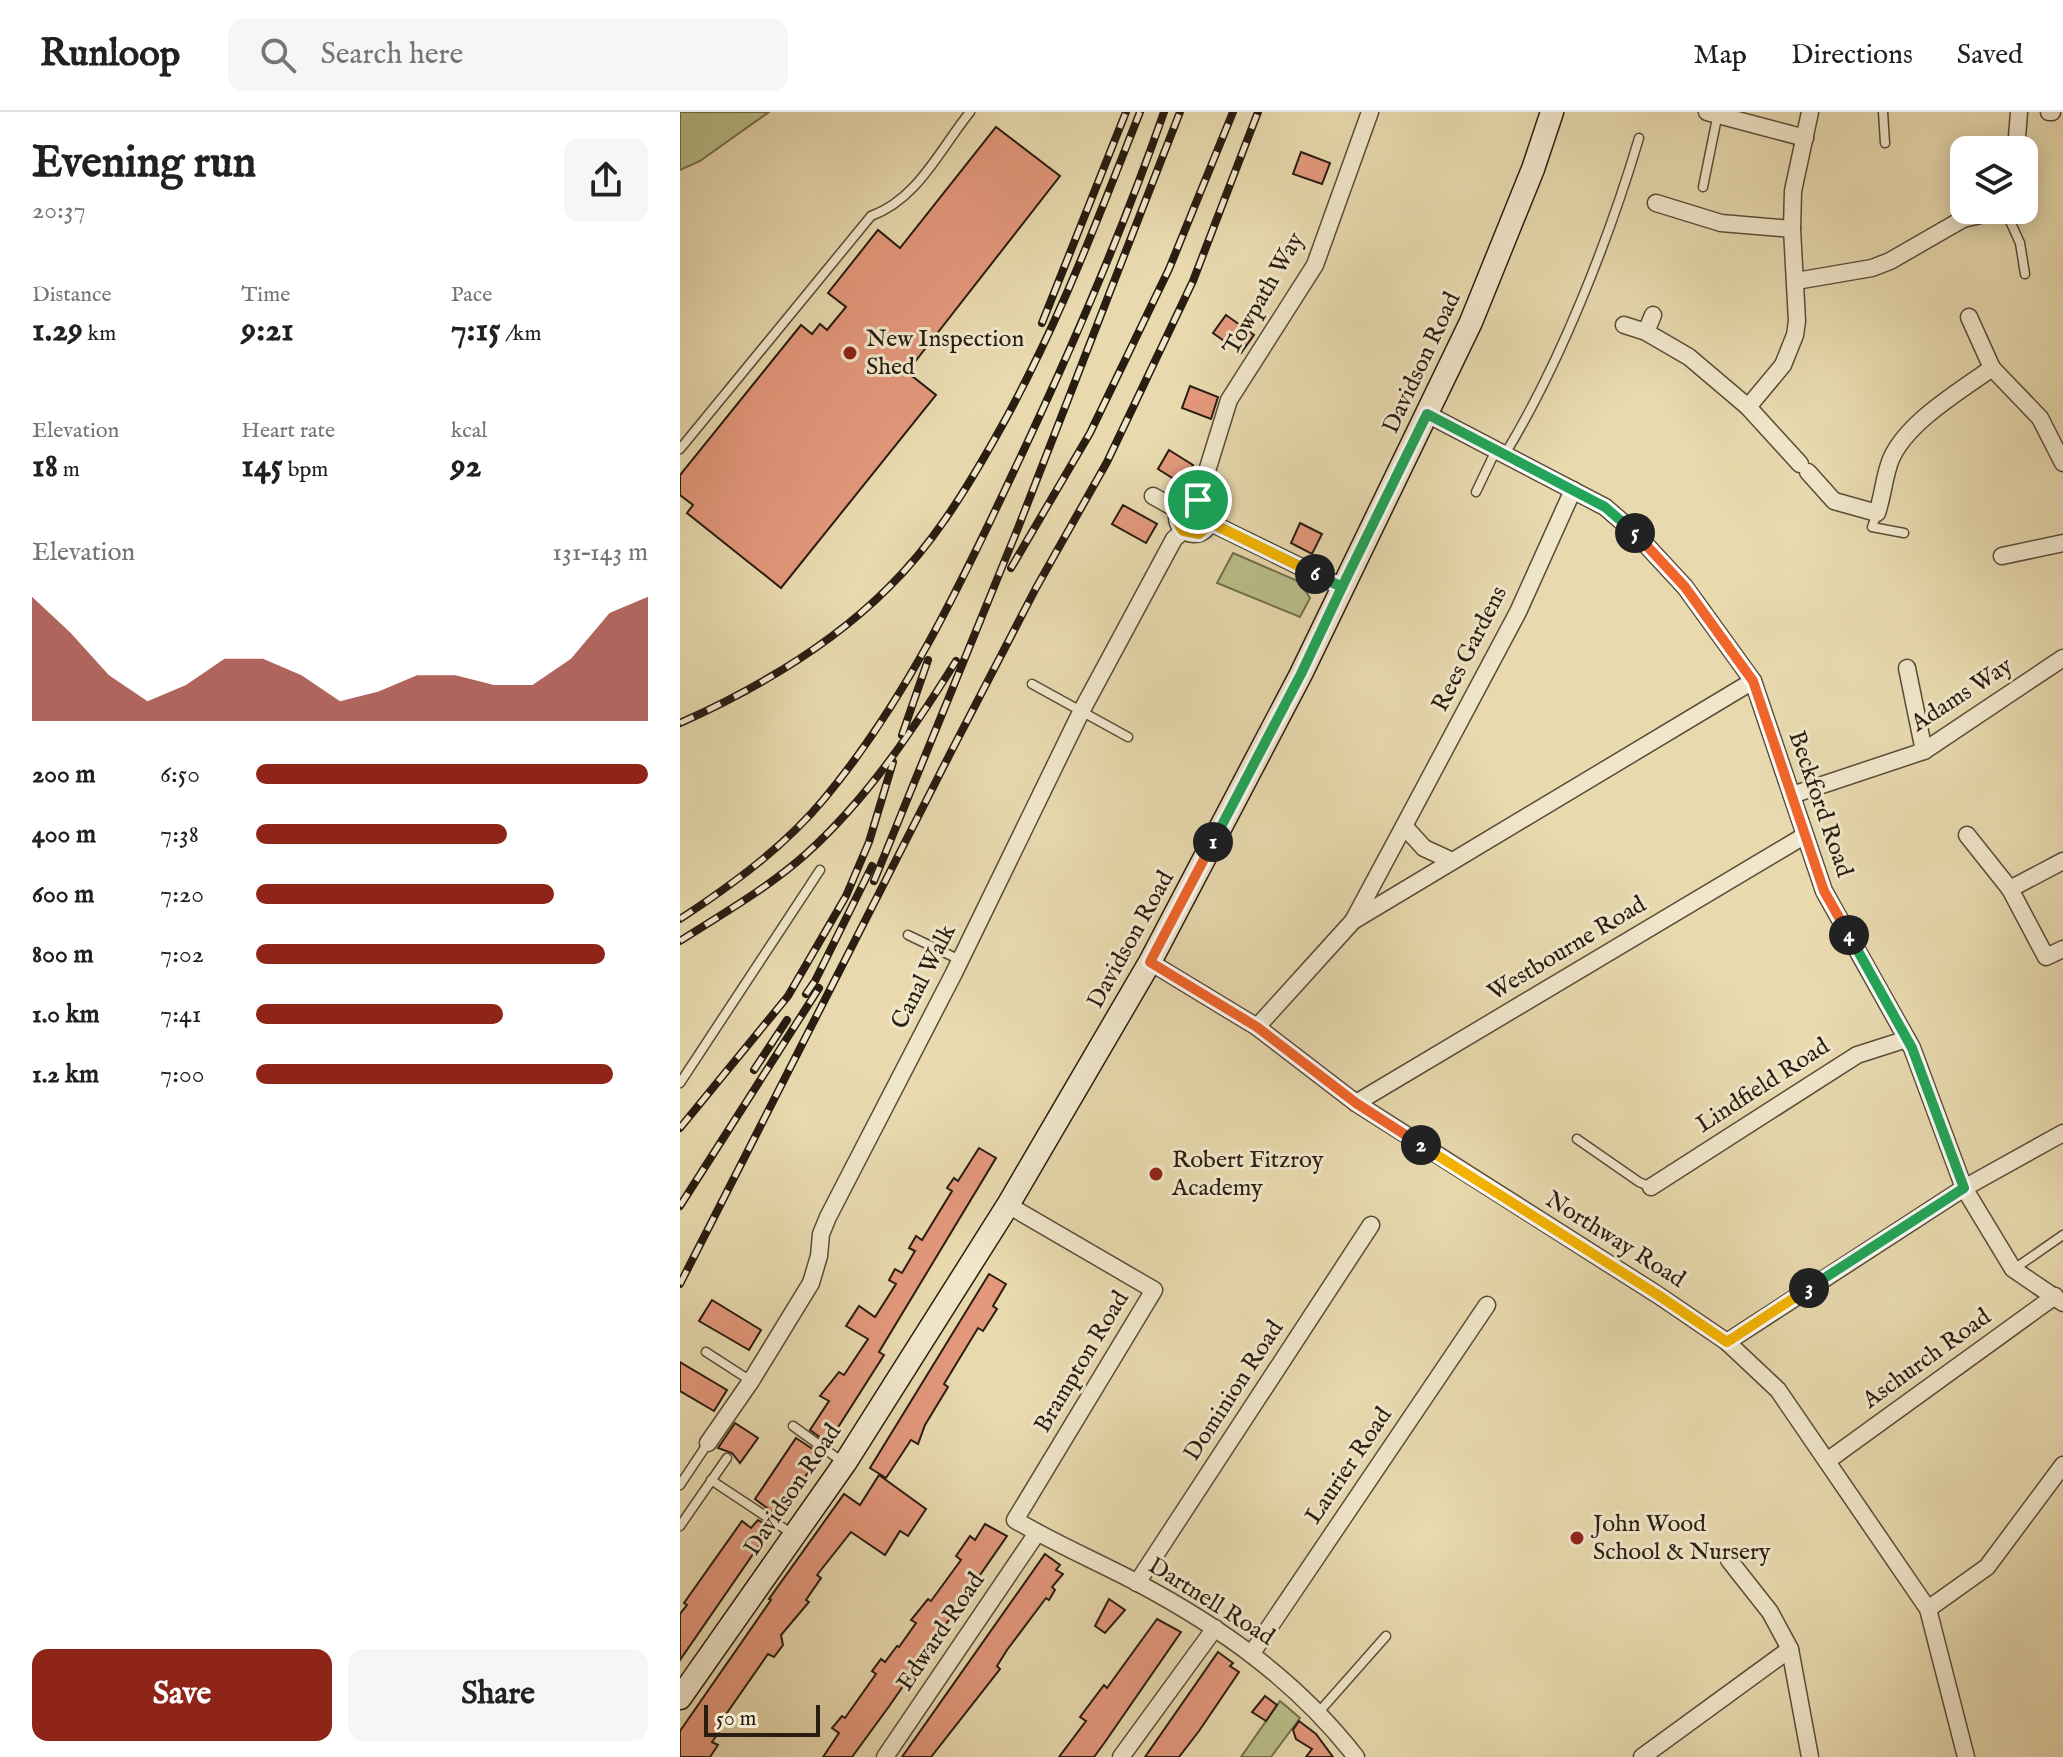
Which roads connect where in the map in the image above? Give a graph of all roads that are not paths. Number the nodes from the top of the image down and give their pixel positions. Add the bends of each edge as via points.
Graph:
1 (970, 112) edge
2 (1370, 112) edge
3 (1552, 112) edge
4 (1810, 112) edge
5 (1883, 112) edge
6 (2019, 112) edge
7 (1714, 113) edge
8 (2017, 136) edge
9 (1639, 138) dead end
10 (1805, 138) junction
11 (1885, 143) dead end
12 (1703, 187) dead end
13 (1656, 203) dead end
14 (1954, 224) edge
15 (2010, 224) edge
16 (1792, 229) junction
17 (2025, 274) dead end
18 (1796, 281) junction
19 (1653, 315) dead end
20 (1969, 317) dead end
21 (1624, 325) dead end
22 (1646, 332) junction
23 (1992, 368) junction
24 (1748, 407) junction
25 (1427, 414) junction
26 (680, 449) edge
27 (1501, 452) junction
28 (2063, 463) edge
29 (1573, 490) junction
30 (1476, 492) dead end
31 (1153, 496) dead end
32 (1198, 500) junction
33 (1178, 510) junction
34 (1877, 513) junction
35 (1211, 523) junction
36 (1183, 531) junction
37 (1904, 533) dead end
38 (2063, 543) edge
39 (2002, 556) dead end
40 (1342, 587) junction
41 (2063, 658) edge
42 (1907, 668) dead end
43 (1753, 681) junction
44 (1032, 684) dead end
45 (1082, 710) junction
46 (1128, 737) dead end
47 (1924, 751) junction
48 (1792, 795) junction
49 (1404, 826) junction
50 (1967, 835) dead end
51 (1804, 836) junction
52 (1450, 860) junction
53 (2063, 861) edge
54 (820, 870) dead end
55 (2010, 889) junction
56 (1353, 921) junction
57 (908, 935) dead end
58 (2063, 949) edge
59 (960, 960) junction
60 (1150, 962) junction
61 (1257, 1027) junction
62 (1907, 1039) junction
63 (680, 1083) edge
64 (1356, 1103) junction
65 (2063, 1133) edge
66 (1577, 1139) dead end
67 (1651, 1187) joint
68 (1964, 1188) junction
69 (1008, 1205) junction
70 (1371, 1225) dead end
71 (2063, 1235) edge
72 (2013, 1269) junction
73 (2059, 1300) edge
74 (1487, 1305) dead end
75 (1727, 1342) junction
76 (706, 1352) dead end
77 (751, 1381) junction
78 (793, 1426) dead end
79 (708, 1443) joint
80 (727, 1458) dead end
81 (1827, 1461) junction
82 (845, 1463) junction
83 (2063, 1465) edge
84 (711, 1480) junction
85 (680, 1485) edge
86 (1015, 1520) joint
87 (680, 1526) edge
88 (1037, 1533) junction
89 (794, 1536) junction
90 (1729, 1560) dead end
91 (1137, 1583) junction
92 (1928, 1609) junction
93 (1215, 1628) junction
94 (1386, 1636) dead end
95 (1790, 1649) junction
96 (1252, 1653) junction
97 (680, 1698) edge
98 (1318, 1713) junction
99 (885, 1757) edge
100 (1121, 1757) edge
101 (1356, 1757) edge
102 (1642, 1757) edge
103 (1810, 1757) edge
104 (1966, 1757) edge

1 - 26 lane via 927,172 892,208 871,216
2 - 32 street, Towpath Way via 1315,265 1229,400
3 - 25 street, Davidson Road via 1502,249
4 - 10 street
5 - 11 lane
6 - 8 street
7 - 10 street
7 - 12 lane
9 - 27 lane via 1567,328
10 - 16 street via 1793,191
13 - 16 street via 1731,225
14 - 18 street via 1872,268
15 - 17 lane
16 - 18 street
18 - 24 street via 1791,349
19 - 22 street
20 - 23 street
21 - 22 street
22 - 24 street via 1689,357
23 - 28 street via 2040,418
23 - 34 street via 1927,415 1891,458
24 - 34 street via 1834,501
25 - 27 street, Beckford Road
25 - 40 street, Davidson Road
27 - 29 street, Beckford Road
27 - 30 lane
29 - 43 street, Beckford Road via 1605,507 1634,532 1685,587
29 - 49 street, Rees Gardens via 1518,612
31 - 33 street
32 - 33 street
32 - 35 street via 1209,508
33 - 36 street
34 - 37 lane via 1872,527
35 - 36 street via 1199,534
35 - 40 street
36 - 45 street, Canal Walk
38 - 39 street
40 - 60 street, Davidson Road
41 - 47 street, Adams Way
42 - 47 street
43 - 48 street, Beckford Road
43 - 52 street, Rees Gardens
44 - 45 lane
45 - 46 lane
45 - 59 street, Canal Walk
47 - 48 street, Adams Way
48 - 51 street, Beckford Road
49 - 52 street via 1424,848
49 - 56 street, Rees Gardens
50 - 55 street
51 - 62 street, Beckford Road via 1824,891
51 - 64 street, Westbourne Road
52 - 56 street, Rees Gardens
53 - 55 street
54 - 63 lane
55 - 58 street via 2046,957
56 - 61 street, Rees Gardens
57 - 59 lane
59 - 77 street, Canal Walk via 828,1217 811,1283
60 - 61 street, Northway Road
60 - 69 street, Davidson Road
61 - 64 street, Northway Road
62 - 67 street, Lindfield Road via 1857,1055
62 - 68 street, Beckford Road
64 - 75 street, Northway Road
65 - 68 street
66 - 67 lane
68 - 72 street, Beckford Road
68 - 75 street
69 - 82 street, Davidson Road
69 - 86 street, Brampton Road via 1154,1290
70 - 91 street, Dominion Road
71 - 72 lane
72 - 73 street, Beckford Road
73 - 81 street, Aschurch Road
74 - 96 street, Laurier Road
75 - 81 street, Northway Road via 1778,1390
76 - 77 lane
77 - 79 street, Canal Walk
78 - 82 lane
79 - 85 lane
80 - 84 lane
81 - 92 street, Northway Road
82 - 89 street, Davidson Road
83 - 92 street via 1987,1567
84 - 87 lane
84 - 89 lane
86 - 88 street, Dartnell Road
88 - 91 street, Dartnell Road
88 - 99 street, Edward Road
89 - 97 street, Davidson Road
90 - 95 street via 1770,1612
91 - 93 street, Dartnell Road
92 - 104 street, Northway Road
93 - 96 street, Dartnell Road
93 - 100 street
94 - 98 lane
95 - 102 street
95 - 103 street
96 - 98 street, Dartnell Road
98 - 101 street, Dartnell Road

